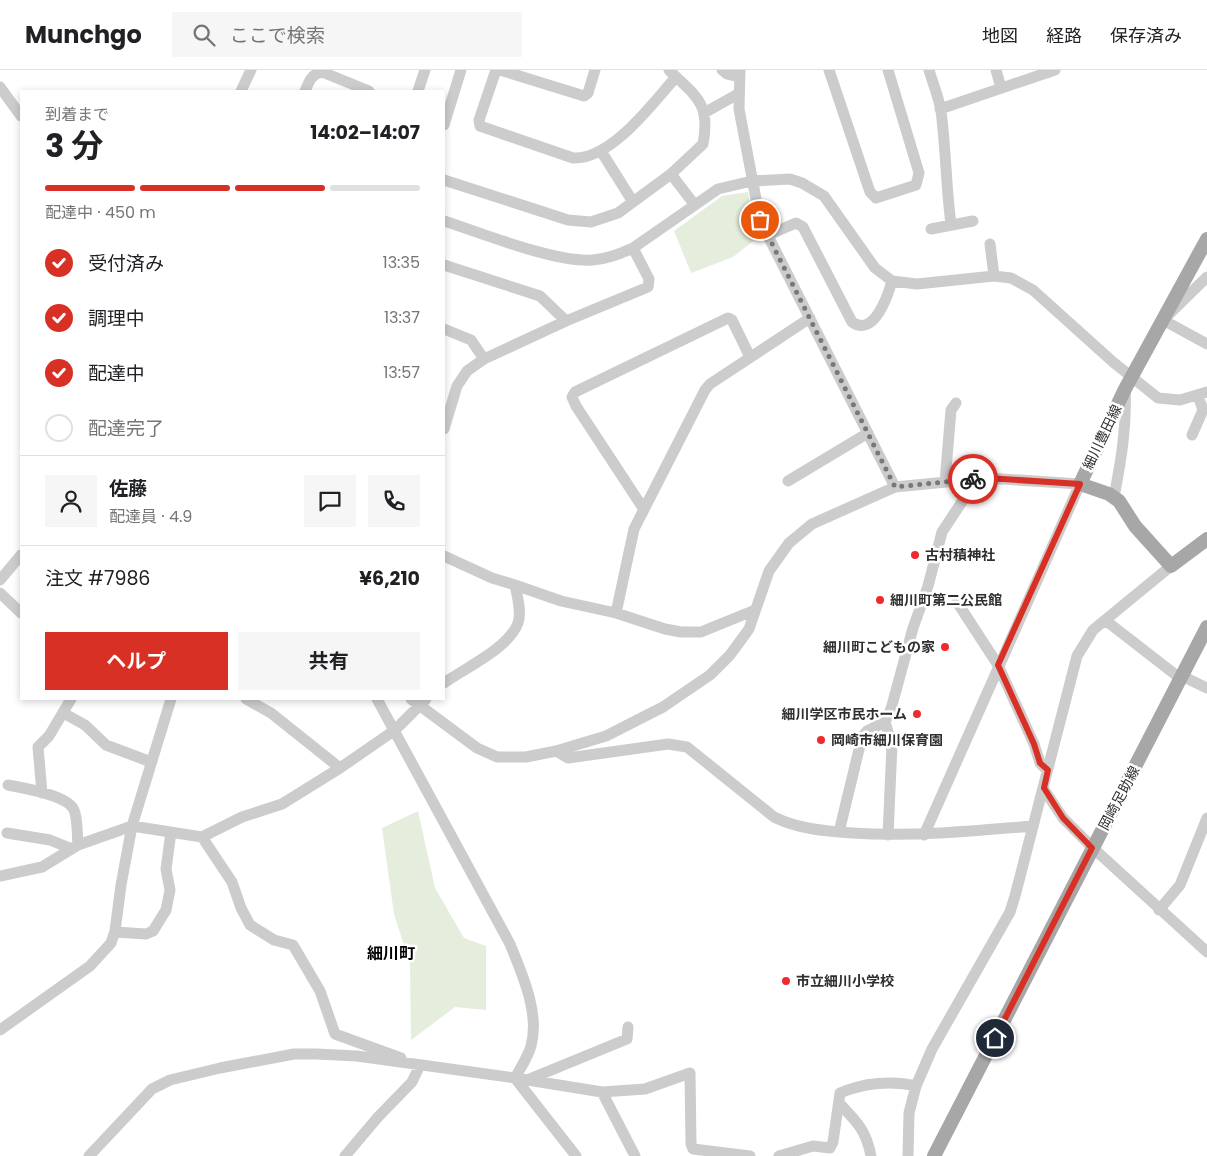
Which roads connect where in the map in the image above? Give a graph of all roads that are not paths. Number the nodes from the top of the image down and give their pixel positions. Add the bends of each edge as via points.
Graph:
1 (251, 70) edge
2 (425, 70) edge
3 (462, 70) edge
4 (496, 70) edge
5 (500, 70) edge
6 (595, 70) edge
7 (722, 70) edge
8 (829, 70) edge
9 (888, 70) edge
10 (929, 70) edge
11 (996, 70) edge
12 (1054, 70) edge
13 (740, 73) edge
14 (672, 74) edge
15 (0, 87) edge
16 (1001, 88) junction
17 (241, 90) edge
18 (305, 90) edge
19 (367, 90) edge
20 (418, 90) edge
21 (738, 94) junction
22 (940, 109) junction
23 (704, 113) junction
24 (20, 115) edge
25 (445, 122) edge
26 (601, 151) junction
27 (670, 174) junction
28 (445, 180) edge
29 (752, 181) junction
30 (633, 202) junction
31 (694, 204) junction
32 (974, 221) dead end
33 (445, 222) edge
34 (951, 224) junction
35 (931, 229) dead end
36 (768, 235) junction
37 (1207, 239) edge
38 (990, 244) dead end
39 (633, 248) junction
40 (445, 265) edge
41 (994, 276) junction
42 (1207, 277) edge
43 (892, 281) junction
44 (810, 318) junction
45 (1163, 320) junction
46 (566, 321) junction
47 (445, 329) edge
48 (1207, 344) edge
49 (750, 357) junction
50 (484, 359) junction
51 (1128, 383) junction
52 (1202, 394) edge
53 (956, 402) dead end
54 (445, 427) edge
55 (868, 433) junction
56 (1192, 435) dead end
57 (977, 479) junction
58 (788, 481) dead end
59 (946, 482) junction
60 (1080, 484) junction
61 (895, 487) junction
62 (1114, 497) junction
63 (643, 508) junction
64 (1207, 539) edge
65 (20, 556) edge
66 (445, 556) edge
67 (1171, 566) junction
68 (0, 580) edge
69 (516, 585) junction
70 (0, 593) edge
71 (957, 602) dead end
72 (756, 610) junction
73 (20, 612) edge
74 (616, 613) junction
75 (1105, 620) junction
76 (1207, 627) edge
77 (998, 665) junction
78 (1182, 677) junction
79 (445, 682) edge
80 (1207, 688) edge
81 (71, 700) edge
82 (171, 700) edge
83 (248, 700) edge
84 (378, 700) edge
85 (419, 701) edge
86 (64, 714) junction
87 (885, 722) junction
88 (395, 730) junction
89 (556, 751) junction
90 (151, 762) junction
91 (340, 768) junction
92 (1048, 770) junction
93 (8, 785) dead end
94 (1044, 788) junction
95 (42, 793) junction
96 (1207, 818) edge
97 (132, 826) junction
98 (1033, 826) junction
99 (171, 832) junction
100 (839, 832) junction
101 (7, 833) dead end
102 (888, 835) junction
103 (924, 835) junction
104 (202, 838) junction
105 (75, 847) junction
106 (1092, 848) junction
107 (0, 876) edge
108 (1159, 910) junction
109 (115, 932) junction
110 (1207, 952) edge
111 (628, 1027) dead end
112 (0, 1030) edge
113 (421, 1065) junction
114 (515, 1078) junction
115 (527, 1080) junction
116 (916, 1086) junction
117 (602, 1092) junction
118 (839, 1103) junction
119 (89, 1156) edge
120 (345, 1156) edge
121 (576, 1156) edge
122 (635, 1156) edge
123 (750, 1156) edge
124 (779, 1156) edge
125 (871, 1156) edge
126 (908, 1156) edge
127 (934, 1156) edge

1 - 17 street
2 - 20 street
3 - 25 street
4 - 26 street via 479,120 480,126 573,158 587,158
5 - 6 street via 584,96 588,93
7 - 13 street via 727,74
8 - 9 street via 870,192 876,198 916,185 919,180
10 - 22 street
11 - 16 street
12 - 16 street
13 - 21 street
14 - 23 street via 696,95
14 - 26 street via 628,130
15 - 24 street
16 - 22 street
18 - 19 street via 311,77 322,72
21 - 23 street
21 - 29 street
22 - 34 street
23 - 27 street via 703,144
26 - 30 street
27 - 30 street
27 - 31 street
28 - 30 street via 577,221 607,218
29 - 31 street via 718,189
29 - 36 street via 758,214
29 - 43 street via 790,179 824,196 866,258
31 - 39 street
32 - 34 street
33 - 39 street via 573,260 605,258
34 - 35 street
36 - 43 street via 796,223 803,226 856,325 878,316
36 - 44 street
37 - 45 main road, 細川豊田線
38 - 41 street
39 - 46 street via 650,279 648,288
40 - 46 street via 540,296
41 - 43 street via 917,284
41 - 51 street via 1011,278 1033,290
42 - 45 street
44 - 49 street
44 - 55 street
45 - 48 street
45 - 51 main road, 細川豊田線
46 - 50 street
47 - 50 street via 471,340
49 - 63 street via 710,384
49 - 63 street via 732,320 728,318 575,392 572,397 576,406
50 - 54 street via 461,379
51 - 52 street via 1158,398 1180,400
51 - 60 main road, 細川豊田線
51 - 62 street via 1123,448
52 - 56 street via 1203,410
53 - 59 street via 952,410
55 - 58 street
55 - 61 street
57 - 59 street
57 - 60 street
57 - 87 street via 942,532
59 - 61 street
60 - 62 main road, 細川豊田線
60 - 77 street
61 - 72 street via 812,524 789,543 770,571
62 - 67 main road
63 - 74 street via 631,540
64 - 67 main road
65 - 68 street
66 - 69 street
67 - 75 street
69 - 74 street
69 - 79 street via 520,617 508,640
70 - 73 street
71 - 77 street
72 - 74 street via 701,632 665,629
72 - 89 street via 749,629 710,676 663,707 606,736
75 - 78 street
75 - 92 street via 1090,635 1072,666
76 - 78 main road, 岡崎足助線
77 - 92 street via 1040,763
77 - 103 street
78 - 80 street
78 - 106 main road, 岡崎足助線
81 - 86 street
82 - 90 street
83 - 91 street via 271,714
84 - 88 street
85 - 88 street
85 - 89 street via 477,748 491,755 508,758
86 - 90 street via 85,726 106,745
86 - 95 street via 38,748
87 - 100 street via 862,736
87 - 102 street via 892,745
88 - 91 street
88 - 114 street via 516,958 531,1007 533,1030 531,1046
89 - 100 street via 568,758 668,744 687,747 774,817 790,825
90 - 97 street
91 - 104 street via 282,804 242,817
92 - 94 street
93 - 95 street
94 - 98 street
94 - 106 street via 1063,818
95 - 105 street via 61,799 73,808
96 - 108 street via 1180,885
97 - 99 street
97 - 105 street
97 - 109 street
98 - 103 street
98 - 116 street via 1010,912 932,1049
99 - 104 street
99 - 109 street via 166,869 170,890 166,910 153,931 146,934
100 - 102 street
101 - 105 street
102 - 103 street
104 - 113 street via 232,882 250,925 274,940 293,945 320,991 335,1034
105 - 107 street via 42,867
106 - 108 street
106 - 127 main road, 岡崎足助線
108 - 110 street
109 - 112 street via 106,950 90,966
111 - 115 street via 627,1038
113 - 114 street
113 - 119 street via 357,1056 294,1054 177,1078 145,1095
113 - 120 street via 412,1082
114 - 115 street
114 - 121 street
115 - 117 street
116 - 118 street via 899,1082 852,1088 840,1093
116 - 126 street via 909,1113
117 - 122 street
117 - 123 street via 645,1088 690,1073 693,1149
118 - 124 street via 830,1148 813,1146
118 - 125 street via 860,1125

